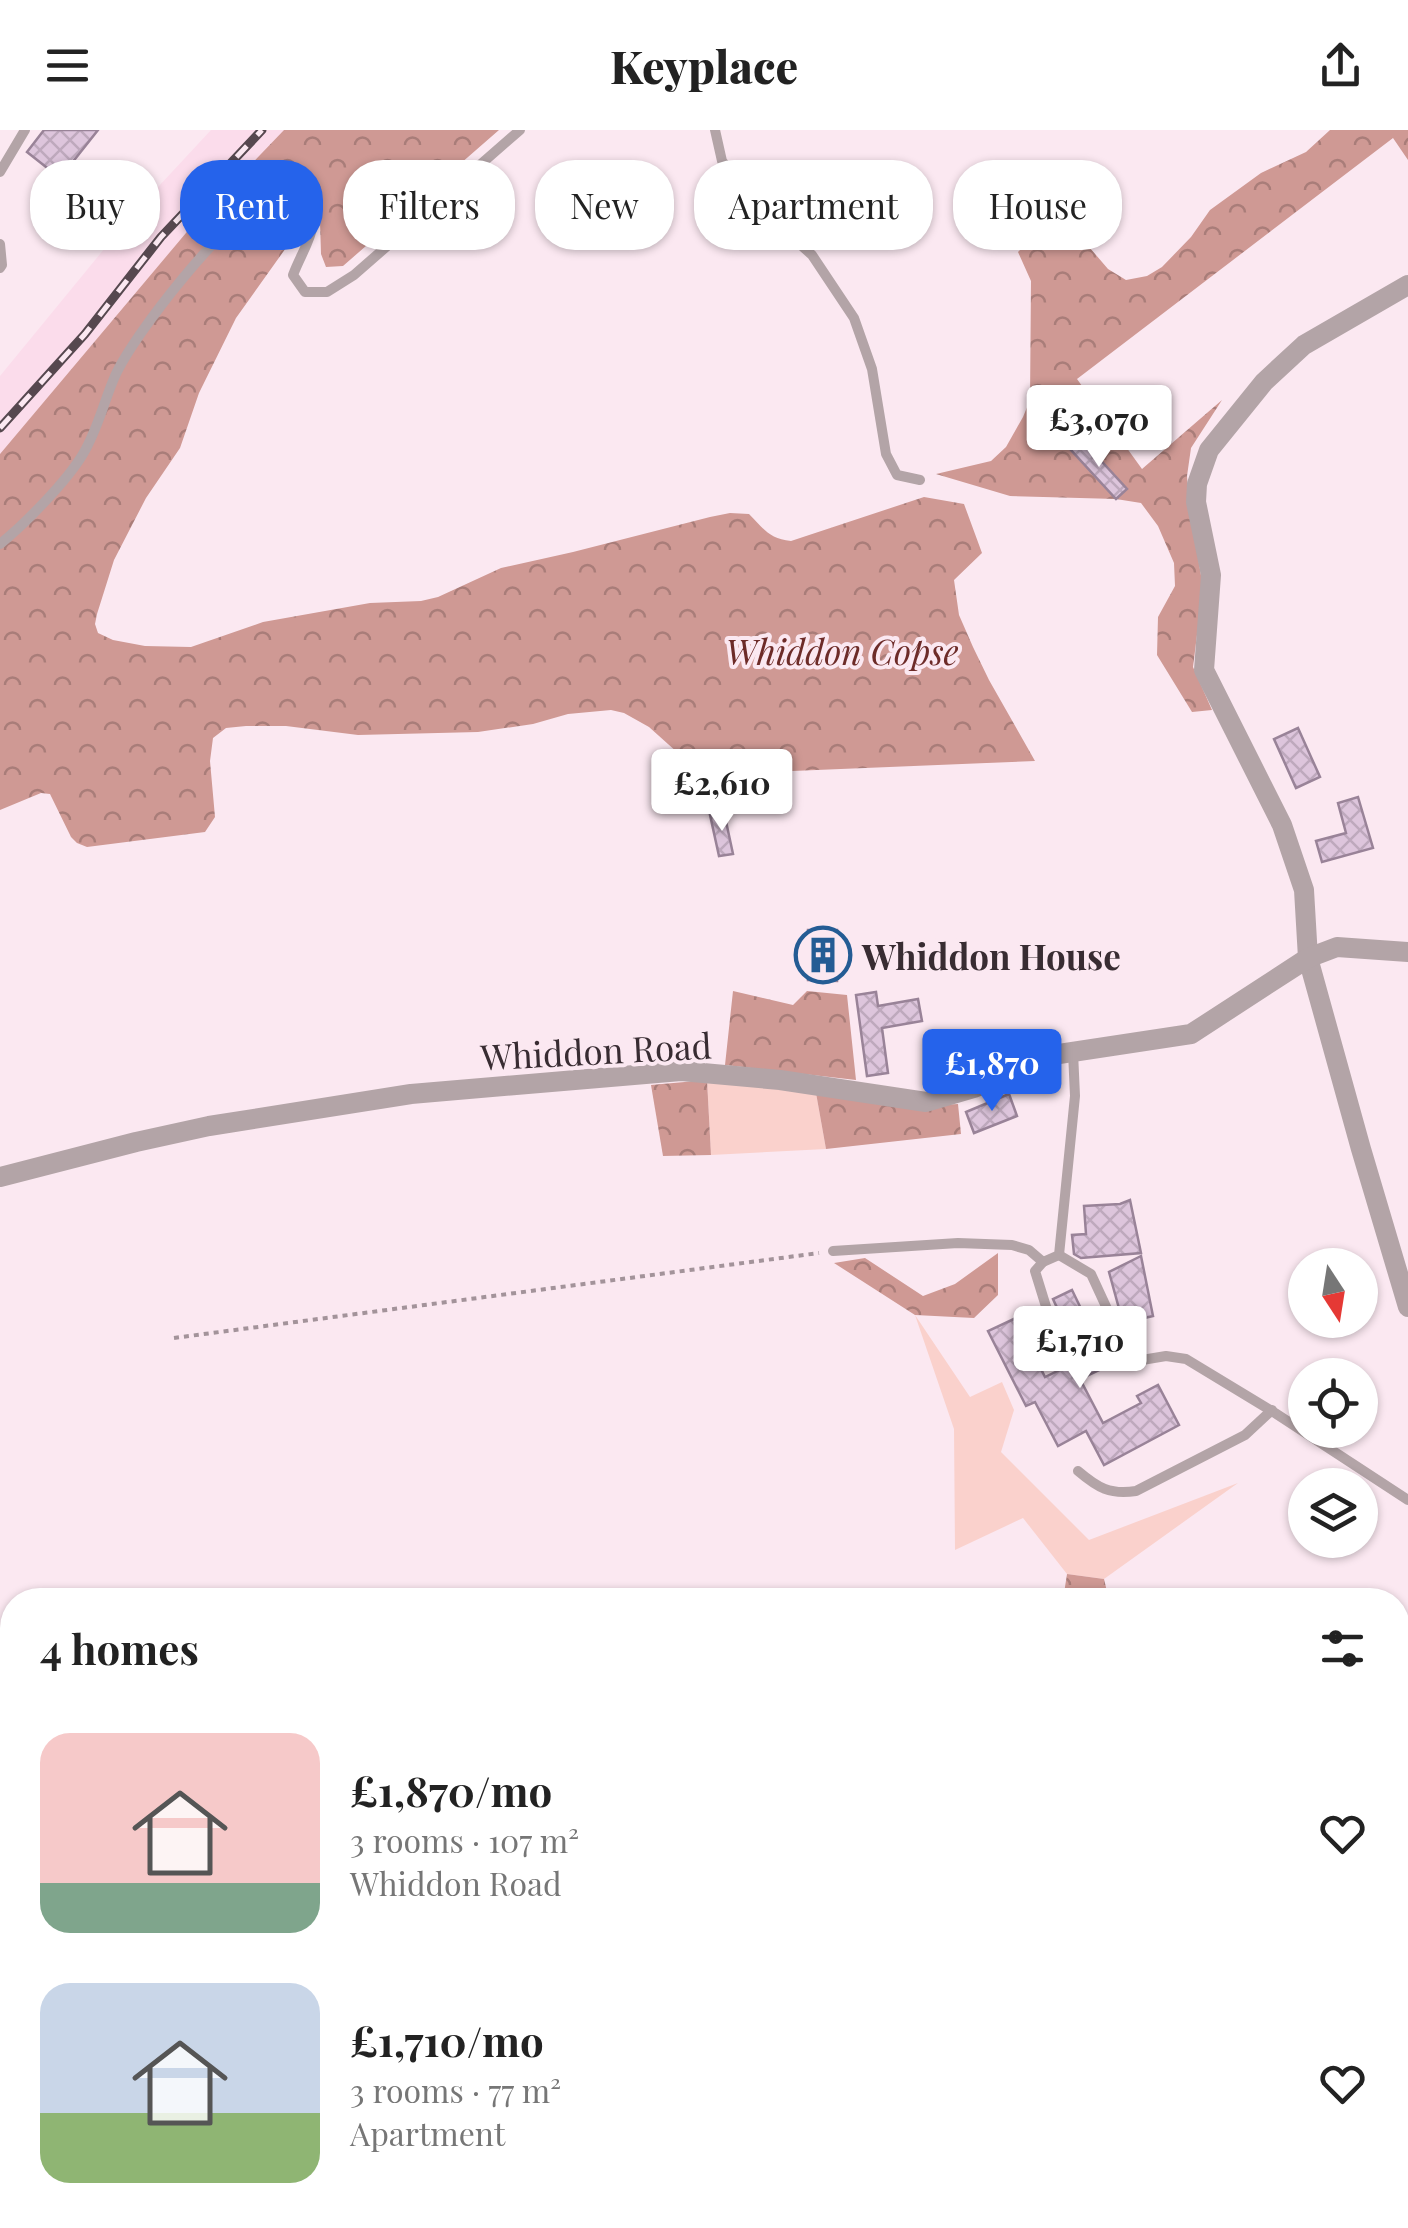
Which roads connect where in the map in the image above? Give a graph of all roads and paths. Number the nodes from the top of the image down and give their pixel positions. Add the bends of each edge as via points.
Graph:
1 (25, 130) edge
2 (520, 130) edge
3 (715, 130) edge
4 (0, 172) edge
5 (0, 244) edge
6 (0, 268) edge
7 (1408, 286) edge
8 (920, 480) dead end
9 (0, 544) edge
10 (1408, 952) edge
11 (1308, 958) junction
12 (1073, 1052) junction
13 (0, 1178) edge
14 (834, 1251) joint
15 (1059, 1256) junction
16 (1043, 1262) junction
17 (1408, 1307) edge
18 (174, 1338) dead end
19 (1061, 1355) dead end
20 (1272, 1410) junction
21 (1078, 1471) dead end
22 (1408, 1500) edge

1 - 4 lane
2 - 9 lane via 327,292 305,292 293,275 314,232 305,192 286,189 246,212 136,340 82,456
3 - 8 lane via 722,161 754,203 812,256 854,318 872,369 886,454 897,475
5 - 6 lane
7 - 11 street via 1304,345 1264,382 1209,450 1197,484 1211,575 1204,670 1282,825 1304,890
10 - 11 street, Whiddon Road via 1337,948
11 - 12 street, Whiddon Road via 1191,1034
11 - 17 street
12 - 13 street, Whiddon Road via 926,1102 681,1071 411,1094 209,1126
12 - 15 lane via 1075,1096
14 - 16 lane via 1012,1245
14 - 18 path
15 - 16 lane
15 - 20 lane via 1091,1274 1132,1365 1166,1356 1186,1359
16 - 19 lane via 1035,1271
20 - 21 lane via 1245,1435 1136,1491 1118,1494
20 - 22 lane

